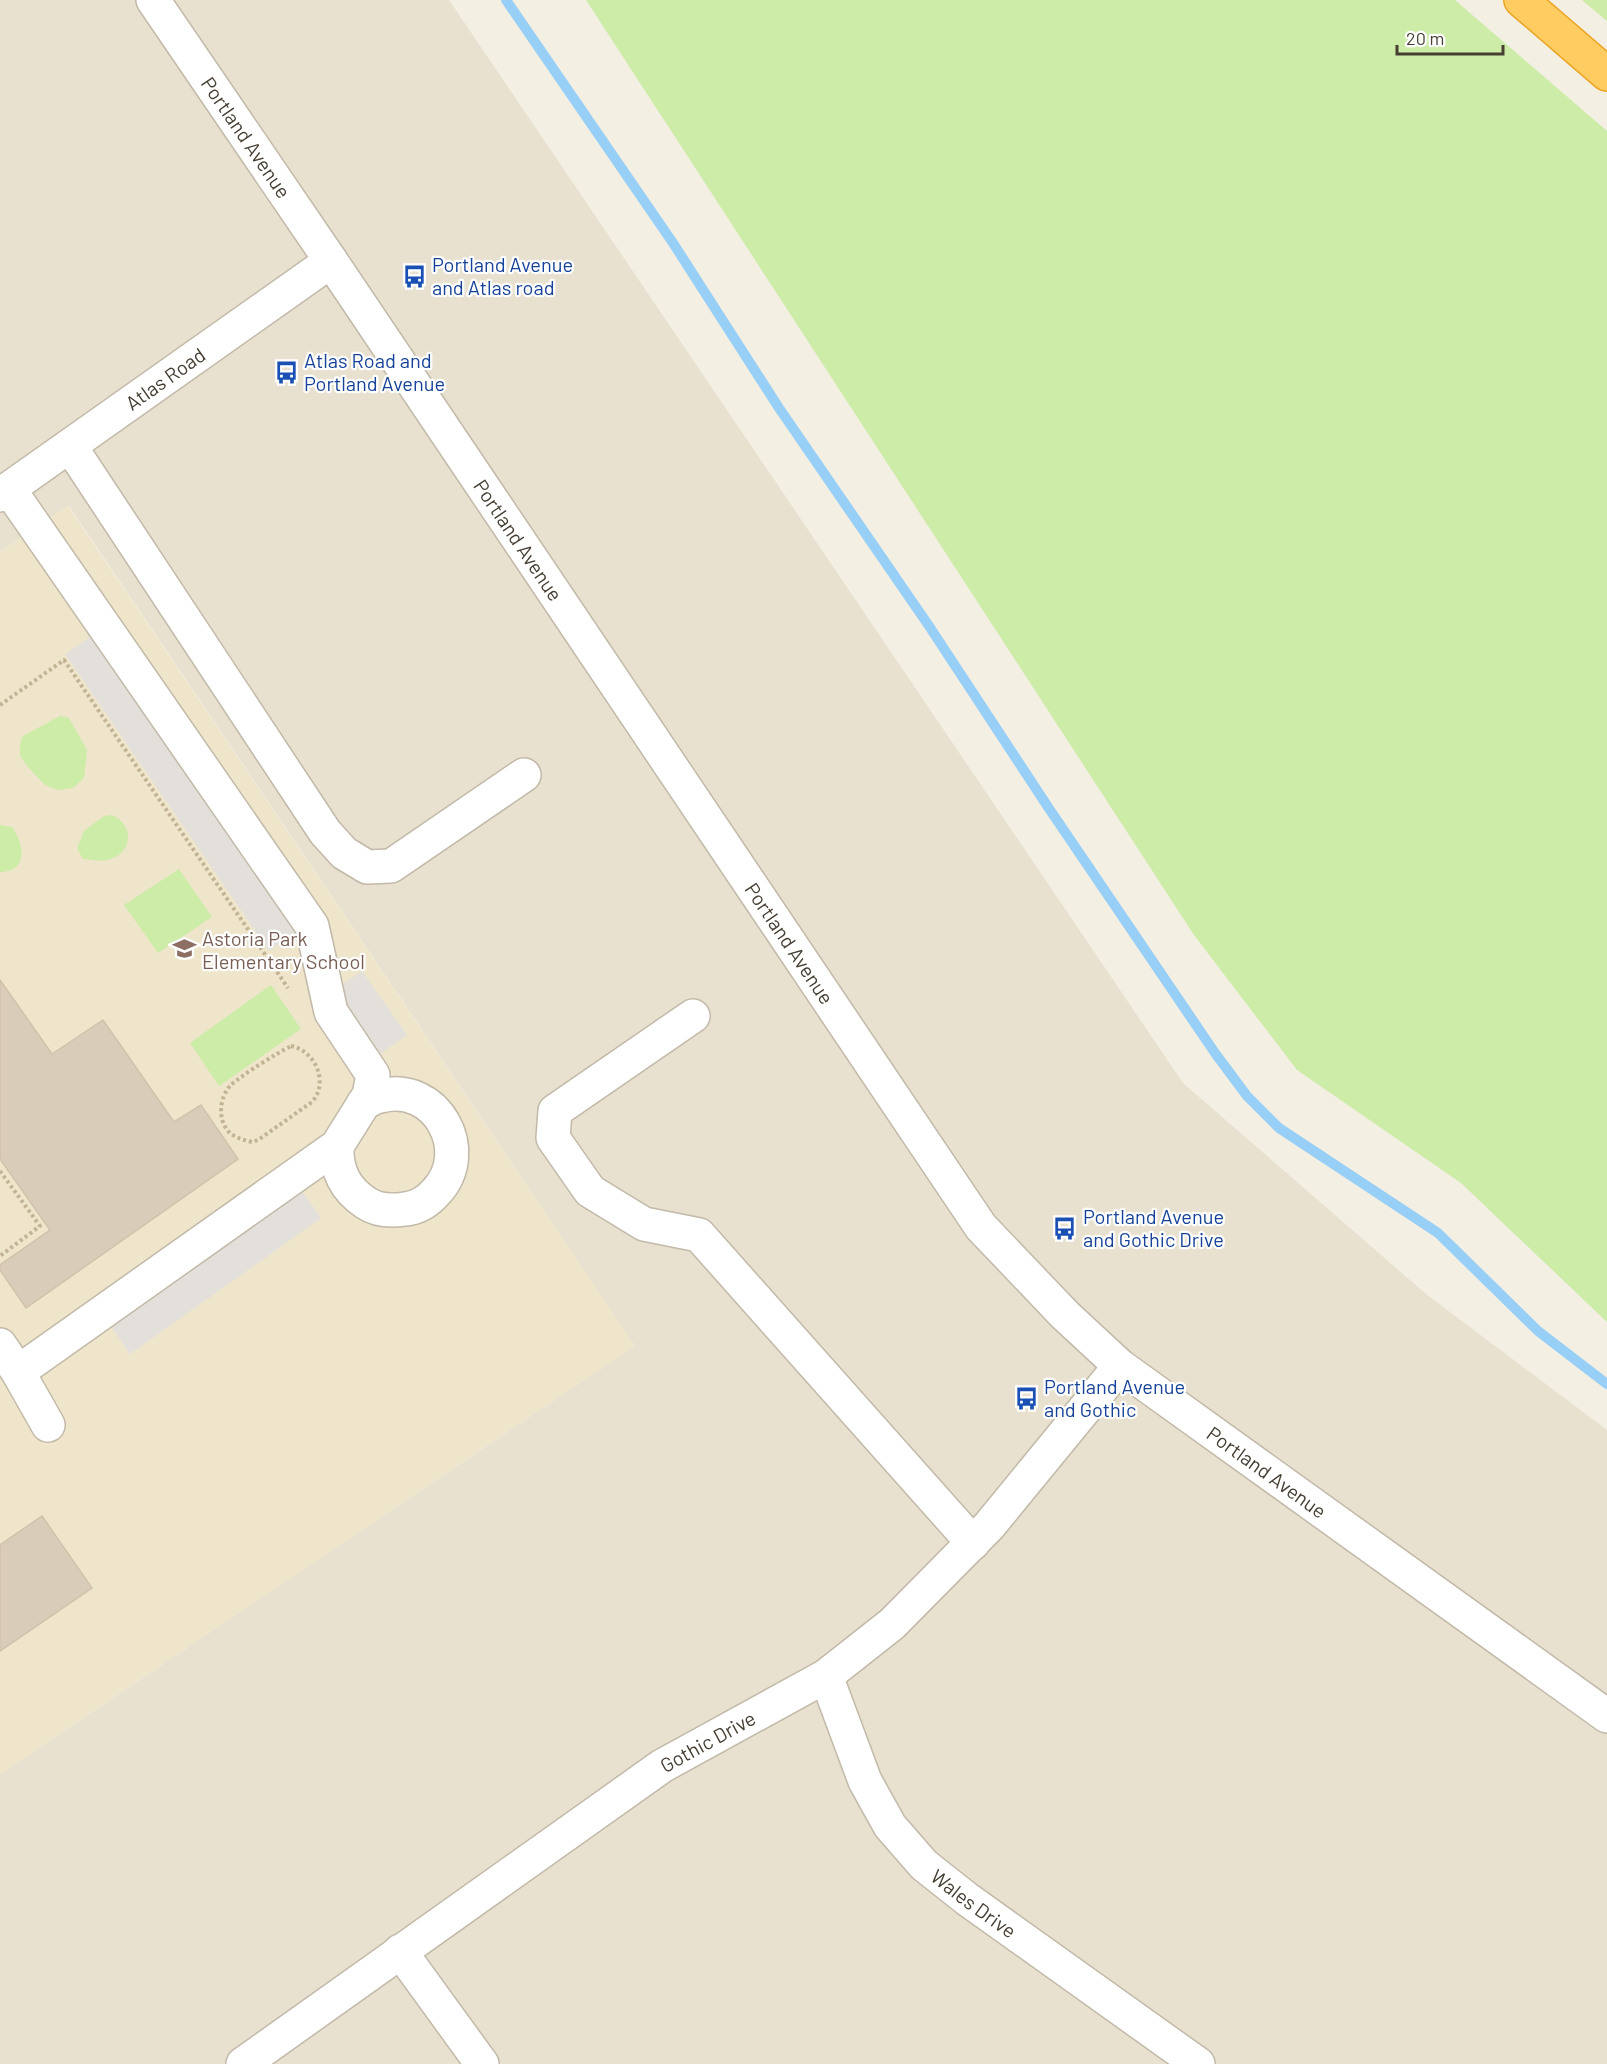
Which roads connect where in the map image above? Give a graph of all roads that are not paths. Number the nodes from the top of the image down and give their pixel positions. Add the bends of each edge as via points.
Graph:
1 (153, 0) edge
2 (1521, 0) edge
3 (1607, 74) edge
4 (331, 261) junction
5 (70, 446) junction
6 (4, 492) edge
7 (524, 775) dead end
8 (693, 1016) dead end
9 (363, 1104) junction
10 (337, 1146) junction
11 (0, 1346) edge
12 (1120, 1366) junction
13 (18, 1372) junction
14 (48, 1425) dead end
15 (973, 1543) junction
16 (826, 1676) junction
17 (1607, 1716) edge
18 (400, 1951) junction
19 (243, 2064) edge
20 (482, 2064) edge
21 (1198, 2064) edge

1 - 4 street, Portland Avenue
2 - 3 highway
4 - 5 street, Atlas Road
4 - 12 street, Portland Avenue via 981,1227
5 - 6 street, Atlas Road
5 - 7 street via 325,832 344,853 367,867 391,866
6 - 9 street via 312,926 331,1012 373,1075
8 - 15 street via 555,1111 553,1138 590,1191 644,1224 699,1235
9 - 10 street
9 - 10 street via 380,1095 400,1094 420,1100 436,1112 447,1126 453,1146 451,1167 443,1185 429,1200 412,1209 372,1207 354,1196 342,1179 336,1161
10 - 13 street
11 - 13 street
12 - 15 street, Gothic Drive
12 - 17 street, Portland Avenue
13 - 14 street
15 - 16 street, Gothic Drive via 892,1624
16 - 18 street, Gothic Drive via 662,1766
16 - 21 street, Wales Drive via 865,1780 890,1826 924,1865
18 - 19 street, Gothic Drive
18 - 20 street

